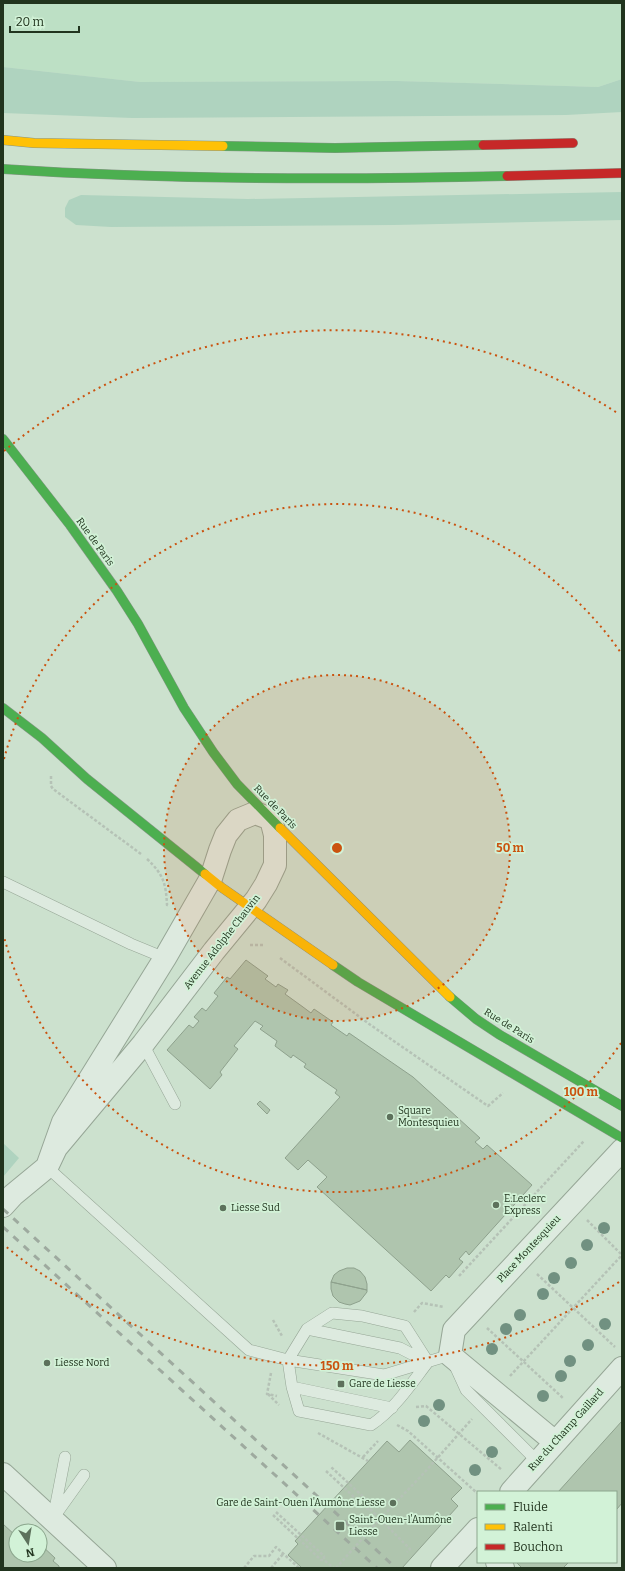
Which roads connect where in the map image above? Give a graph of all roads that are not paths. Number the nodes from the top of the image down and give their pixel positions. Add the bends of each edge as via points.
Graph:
1 (3, 140) edge
2 (573, 143) dead end
3 (3, 169) edge
4 (622, 173) edge
5 (3, 439) edge
6 (3, 708) edge
7 (271, 819) junction
8 (211, 878) junction
9 (3, 882) edge
10 (251, 907) junction
11 (165, 958) junction
12 (143, 1044) junction
13 (175, 1104) dead end
14 (622, 1106) edge
15 (622, 1138) edge
16 (622, 1150) edge
17 (52, 1157) junction
18 (8, 1201) edge
19 (307, 1329) junction
20 (450, 1355) junction
21 (288, 1360) junction
22 (428, 1362) junction
23 (619, 1369) edge
24 (292, 1388) junction
25 (392, 1408) junction
26 (556, 1442) junction
27 (65, 1457) dead end
28 (538, 1462) junction
29 (3, 1474) edge
30 (84, 1475) dead end
31 (508, 1482) edge
32 (53, 1519) junction
33 (473, 1539) edge
34 (105, 1568) edge
35 (442, 1568) edge

1 - 2 main road via 42,143 335,148
3 - 4 main road via 70,175 158,178 326,180
5 - 7 main road, Rue de Paris via 109,579 177,696 218,760
6 - 8 main road
7 - 8 street via 255,813 238,820 226,835
7 - 10 street, Avenue Adolphe Chauvin via 275,835 275,865
7 - 14 main road, Rue de Paris via 415,965 476,1019
8 - 10 main road
8 - 11 street
9 - 11 lane
10 - 12 street, Avenue Adolphe Chauvin
10 - 15 main road via 358,982
11 - 17 street via 63,1122
12 - 13 lane
12 - 17 street, Avenue Adolphe Chauvin
16 - 20 street, Place Montesquieu via 454,1330
17 - 18 street, Avenue Adolphe Chauvin
17 - 21 lane via 249,1350
19 - 21 lane
19 - 22 lane via 400,1348
19 - 22 lane via 332,1313 362,1316 405,1326
20 - 22 lane
20 - 26 street
20 - 28 lane via 466,1390
21 - 22 lane via 384,1375
21 - 24 lane
22 - 25 lane
23 - 26 street, Rue du Champ Gaillard
24 - 25 lane
24 - 25 lane via 299,1411 372,1425
26 - 28 street, Rue du Champ Gaillard
27 - 32 lane
28 - 31 street, Rue du Champ Gaillard
29 - 32 street
30 - 32 lane
32 - 34 street
33 - 35 street

